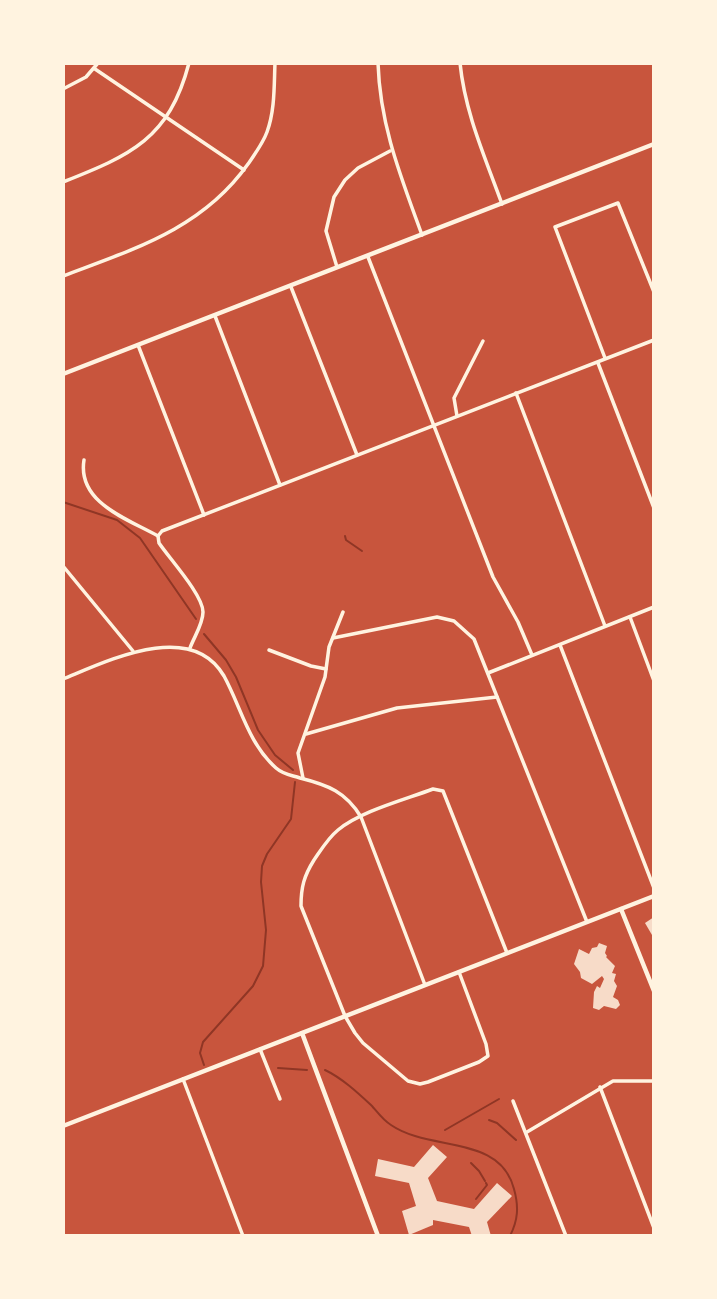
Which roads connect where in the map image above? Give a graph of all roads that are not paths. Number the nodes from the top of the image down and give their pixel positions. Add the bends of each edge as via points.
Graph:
1 (98, 63) edge
2 (189, 63) edge
3 (275, 63) edge
4 (378, 63) edge
5 (460, 63) edge
6 (95, 69) junction
7 (63, 89) edge
8 (167, 118) junction
9 (654, 144) edge
10 (391, 151) junction
11 (244, 170) junction
12 (63, 182) edge
13 (502, 204) junction
14 (422, 235) junction
15 (368, 257) junction
16 (338, 269) junction
17 (63, 276) edge
18 (291, 287) junction
19 (654, 292) edge
20 (215, 316) junction
21 (654, 340) edge
22 (483, 341) dead end
23 (138, 345) junction
24 (606, 358) junction
25 (598, 362) junction
26 (63, 374) edge
27 (516, 393) junction
28 (457, 416) junction
29 (434, 425) junction
30 (357, 455) junction
31 (84, 460) dead end
32 (280, 485) junction
33 (654, 508) edge
34 (204, 515) junction
35 (158, 536) junction
36 (63, 566) edge
37 (654, 607) edge
38 (343, 612) dead end
39 (630, 617) junction
40 (605, 626) junction
41 (333, 638) junction
42 (560, 645) junction
43 (190, 648) junction
44 (269, 650) dead end
45 (133, 651) junction
46 (532, 655) junction
47 (326, 669) junction
48 (488, 673) junction
49 (63, 679) edge
50 (654, 681) edge
51 (497, 696) junction
52 (306, 734) junction
53 (303, 778) junction
54 (361, 817) junction
55 (654, 888) edge
56 (654, 896) edge
57 (621, 909) junction
58 (587, 922) junction
59 (507, 953) junction
60 (459, 972) junction
61 (425, 985) junction
62 (654, 992) edge
63 (345, 1016) junction
64 (302, 1033) junction
65 (260, 1049) junction
66 (183, 1079) junction
67 (654, 1081) edge
68 (600, 1087) junction
69 (279, 1099) dead end
70 (513, 1101) dead end
71 (63, 1126) edge
72 (526, 1132) junction
73 (654, 1228) edge
74 (243, 1236) edge
75 (377, 1236) edge
76 (566, 1236) edge

1 - 6 street
2 - 8 street
3 - 11 street via 274,107 267,133
4 - 10 street
5 - 13 street via 471,120
6 - 7 street
6 - 8 street
8 - 11 street
8 - 12 street via 142,145 114,162
9 - 13 street
10 - 14 street
10 - 16 street via 358,168 334,197 326,232
11 - 17 street via 215,201 177,229
13 - 14 street
14 - 15 street
15 - 16 street
15 - 29 street
16 - 18 street
18 - 20 street
18 - 30 street
19 - 24 street via 618,203 555,227
20 - 23 street
20 - 32 street
21 - 24 street
22 - 28 street via 454,398
23 - 26 street
23 - 34 street
24 - 25 street
25 - 27 street
25 - 33 street
27 - 28 street
27 - 40 street
28 - 29 street
29 - 30 street
29 - 46 street via 493,577
30 - 32 street
31 - 35 street via 85,478 95,499
32 - 34 street
34 - 35 street
35 - 43 street via 203,608
36 - 45 street
37 - 39 street
38 - 41 street
39 - 40 street
39 - 50 street
40 - 42 street
41 - 47 street
41 - 48 street via 437,617 454,621 468,634
42 - 46 street
42 - 55 street
43 - 45 street
43 - 53 street via 223,674 245,724 271,763 282,773
44 - 47 street
45 - 49 street
46 - 48 street
47 - 52 street
48 - 51 street
51 - 52 street via 397,708
51 - 58 street
52 - 53 street via 298,753
53 - 54 street via 340,793
54 - 59 street via 433,789 443,791
54 - 61 street
54 - 63 street via 326,843 300,889 301,906
56 - 57 street
57 - 58 street
57 - 62 street
58 - 59 street
59 - 60 street
60 - 61 street
60 - 63 street via 488,1056 428,1082 413,1083 396,1072 363,1043
61 - 63 street
63 - 64 street
64 - 65 street
64 - 75 street
65 - 66 street
65 - 69 street
66 - 71 street
66 - 74 street
67 - 68 street via 623,1080
68 - 72 street
68 - 73 street
70 - 72 street
72 - 76 street

